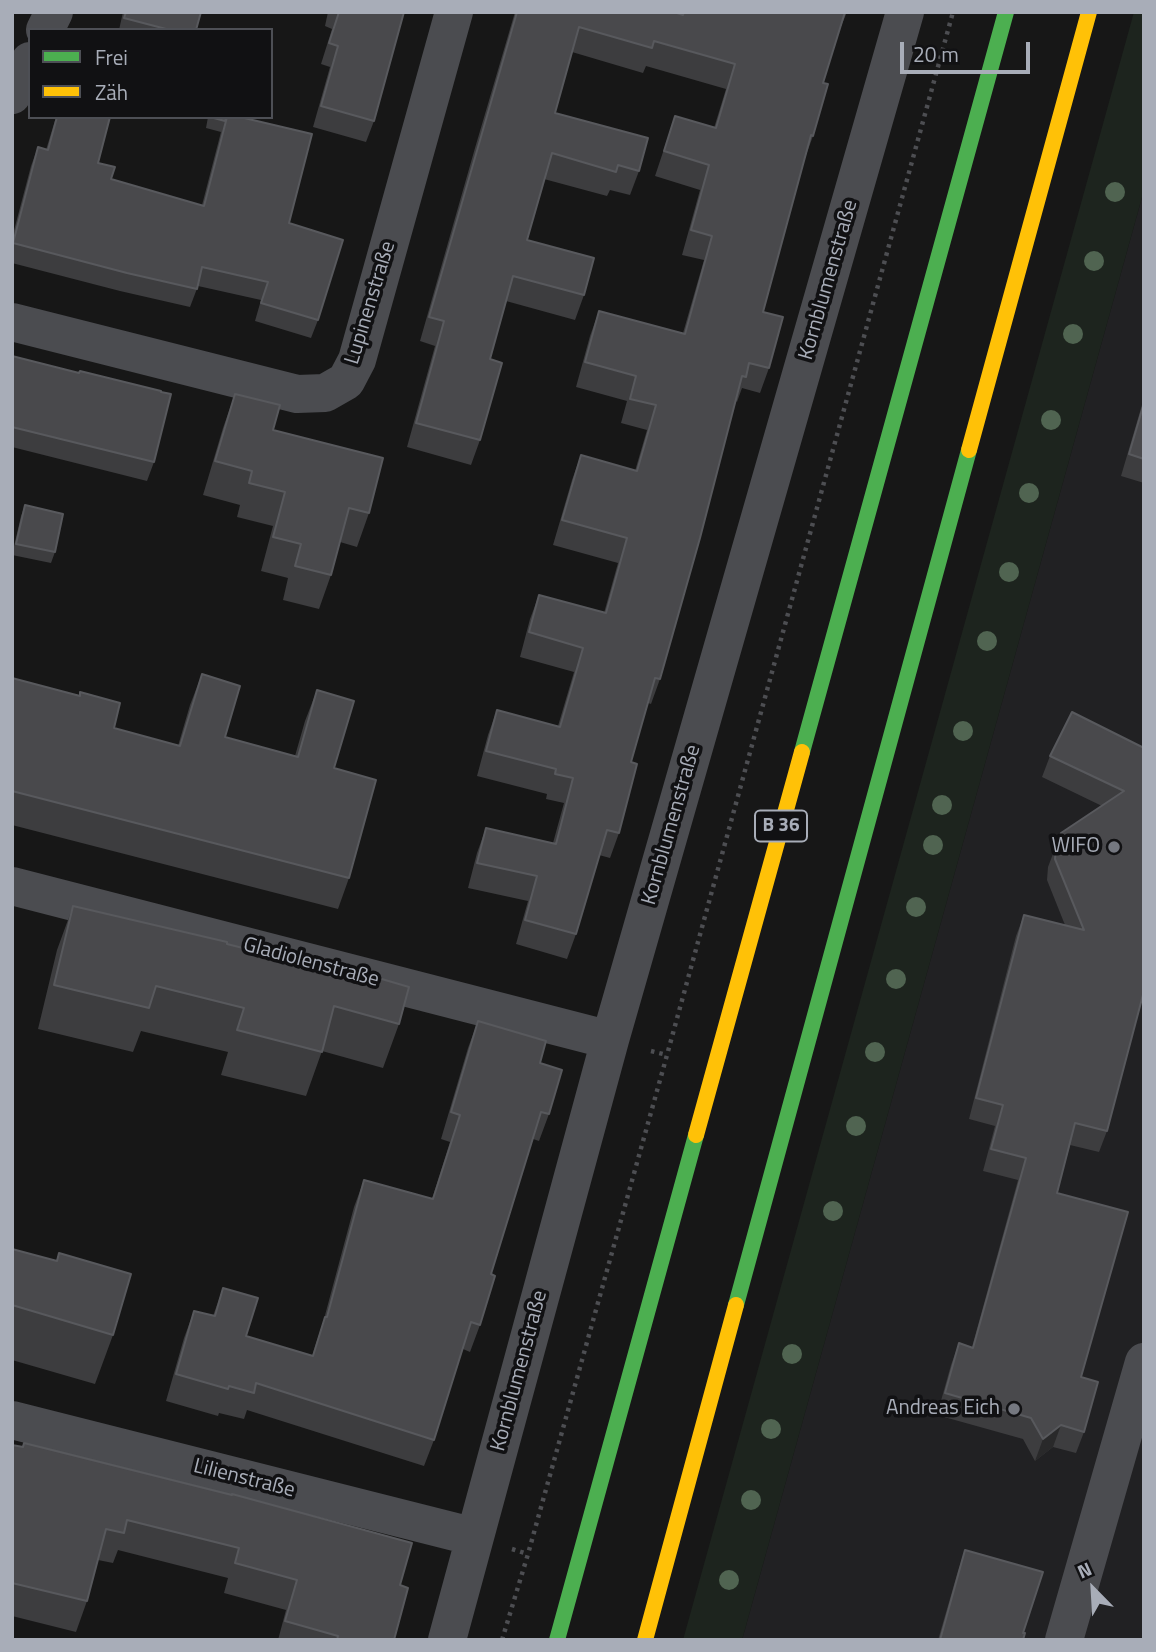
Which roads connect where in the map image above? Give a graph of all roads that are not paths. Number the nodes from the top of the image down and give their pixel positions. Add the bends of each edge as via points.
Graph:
1 (54, 12) edge
2 (454, 12) edge
3 (905, 12) edge
4 (1006, 12) edge
5 (1089, 12) edge
6 (47, 28) edge
7 (28, 65) edge
8 (12, 95) edge
9 (12, 322) edge
10 (12, 886) edge
11 (610, 1040) junction
12 (1144, 1362) edge
13 (12, 1420) edge
14 (475, 1537) junction
15 (447, 1640) edge
16 (557, 1640) edge
17 (645, 1640) edge
18 (1064, 1640) edge

1 - 6 street
2 - 9 street, Lupinenstraße via 357,360 346,381 325,393 298,394
3 - 11 street, Kornblumenstraße
4 - 16 main road, B 36
5 - 17 main road
7 - 8 street
10 - 11 street, Gladiolenstraße
11 - 14 street, Kornblumenstraße
12 - 18 street
13 - 14 street, Lilienstraße
14 - 15 street, Kornblumenstraße

